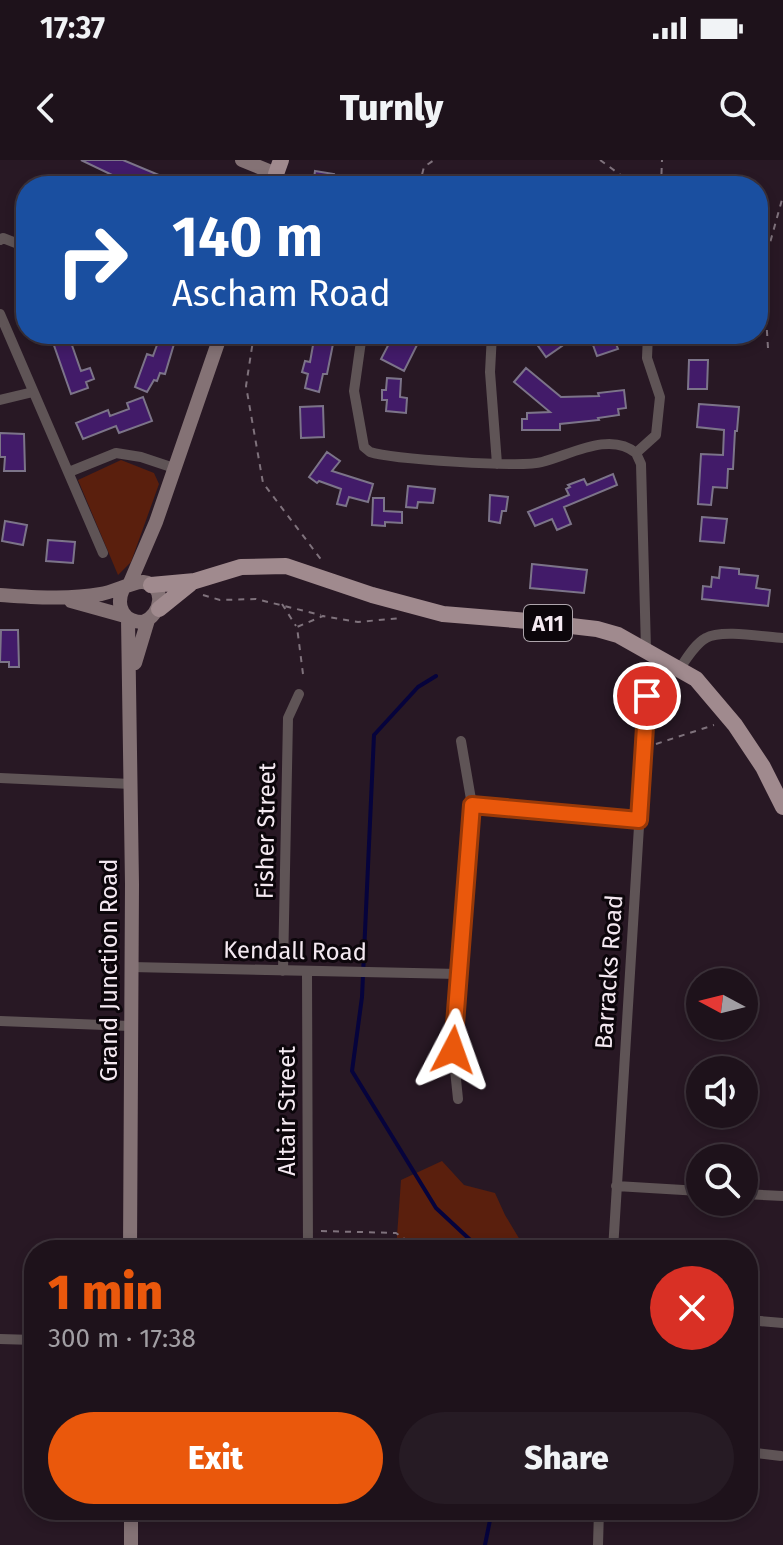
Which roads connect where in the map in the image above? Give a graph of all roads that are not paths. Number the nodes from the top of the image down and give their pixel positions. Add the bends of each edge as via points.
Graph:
1 (242, 160) edge
2 (277, 173) edge
3 (1, 317) edge
4 (217, 344) edge
5 (361, 344) edge
6 (491, 344) edge
7 (648, 344) edge
8 (33, 392) junction
9 (0, 400) edge
10 (636, 453) junction
11 (497, 464) junction
12 (174, 468) junction
13 (69, 472) junction
14 (156, 522) junction
15 (103, 553) dead end
16 (150, 584) junction
17 (126, 587) junction
18 (196, 587) junction
19 (0, 595) edge
20 (60, 598) junction
21 (154, 615) junction
22 (127, 618) junction
23 (783, 638) edge
24 (646, 649) junction
25 (680, 668) junction
26 (129, 691) junction
27 (299, 694) dead end
28 (647, 696) road end
29 (461, 741) dead end
30 (0, 778) edge
31 (131, 784) junction
32 (472, 805) junction
33 (783, 807) edge
34 (639, 820) junction
35 (131, 967) junction
36 (283, 971) junction
37 (307, 972) junction
38 (459, 974) junction
39 (0, 1021) edge
40 (130, 1026) junction
41 (458, 1099) dead end
42 (616, 1186) junction
43 (686, 1190) edge
44 (758, 1195) edge
45 (783, 1196) edge
46 (130, 1240) edge
47 (308, 1240) edge
48 (613, 1240) edge
49 (758, 1321) edge
50 (783, 1323) edge
51 (0, 1339) edge
52 (24, 1340) edge
53 (758, 1453) edge
54 (781, 1456) dead end
55 (131, 1520) edge
56 (599, 1520) edge
57 (131, 1545) edge
58 (598, 1545) edge

1 - 2 main road
3 - 8 street
4 - 12 main road
5 - 11 street via 354,391 364,447 377,454
6 - 11 street
7 - 10 street via 660,409 656,435
8 - 9 street
8 - 13 street
10 - 11 street via 609,444 538,464
10 - 24 street via 641,464
12 - 13 street via 116,453
12 - 14 main road
13 - 15 street
14 - 16 main road via 147,567
14 - 17 main road
16 - 17 main road, A11
16 - 18 main road, A11
16 - 21 main road via 160,598
17 - 20 main road, A11
17 - 22 main road via 119,603
18 - 21 main road, A11
18 - 24 main road, A11 via 230,569 300,569 443,614 597,629
19 - 20 main road, A11
20 - 22 main road, A11
21 - 22 main road, A11 via 138,622
21 - 26 main road, Grand Junction Road via 139,646
22 - 26 main road, Grand Junction Road
23 - 25 street via 708,637
24 - 25 main road, A11
25 - 33 main road, A11 via 731,719
26 - 31 main road, Grand Junction Road
27 - 36 street, Fisher Street via 288,718
28 - 34 street, Barracks Road
29 - 32 street
30 - 31 street
31 - 35 main road, Grand Junction Road
32 - 34 street
32 - 38 street
34 - 42 street, Barracks Road
35 - 36 street, Kendall Road
35 - 40 main road, Grand Junction Road
36 - 37 street, Kendall Road
37 - 38 street, Kendall Road
37 - 47 street, Altair Street
38 - 41 street via 453,1050
39 - 40 street
40 - 46 main road, Grand Junction Road
42 - 43 street
42 - 48 street, Barracks Road
44 - 45 street
49 - 50 street
51 - 52 street
53 - 54 street
55 - 57 main road
56 - 58 street

